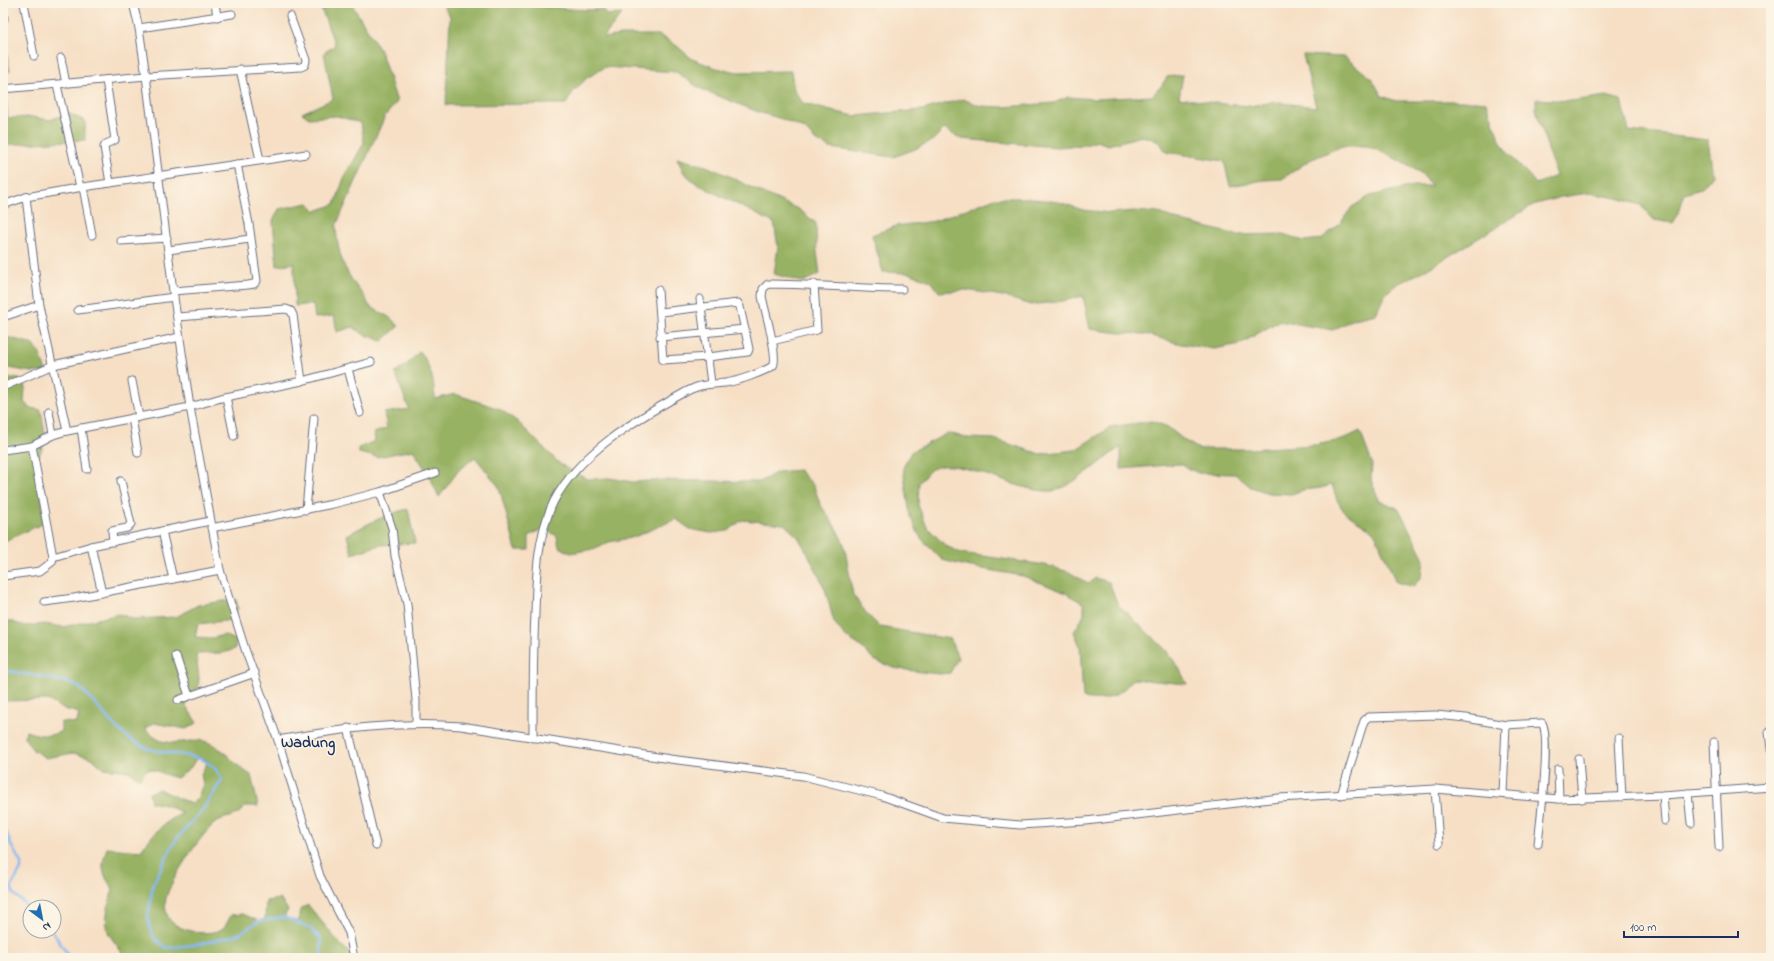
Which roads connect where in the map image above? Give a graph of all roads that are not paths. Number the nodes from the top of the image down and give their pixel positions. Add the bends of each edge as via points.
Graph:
1 (24, 3) edge
2 (132, 3) edge
3 (215, 3) edge
4 (232, 14) dead end
5 (290, 16) dead end
6 (217, 17) junction
7 (139, 28) junction
8 (34, 56) dead end
9 (61, 58) dead end
10 (240, 69) junction
11 (146, 76) junction
12 (106, 80) junction
13 (66, 84) junction
14 (57, 85) junction
15 (3, 89) edge
16 (306, 154) dead end
17 (260, 160) junction
18 (237, 164) junction
19 (160, 175) junction
20 (110, 183) junction
21 (82, 187) junction
22 (26, 197) junction
23 (3, 204) edge
24 (92, 235) dead end
25 (167, 238) junction
26 (250, 239) junction
27 (121, 241) dead end
28 (168, 250) junction
29 (814, 284) junction
30 (902, 289) dead end
31 (658, 290) dead end
32 (173, 294) junction
33 (700, 299) dead end
34 (39, 306) junction
35 (701, 309) junction
36 (78, 310) dead end
37 (661, 312) junction
38 (3, 317) edge
39 (177, 317) junction
40 (745, 329) junction
41 (704, 333) junction
42 (180, 337) junction
43 (660, 337) junction
44 (772, 341) junction
45 (708, 357) junction
46 (371, 362) dead end
47 (53, 366) junction
48 (348, 369) junction
49 (132, 381) dead end
50 (302, 381) junction
51 (711, 383) junction
52 (3, 387) edge
53 (226, 397) junction
54 (190, 407) junction
55 (49, 412) dead end
56 (360, 413) dead end
57 (135, 418) junction
58 (314, 418) dead end
59 (81, 428) junction
60 (67, 431) junction
61 (53, 435) junction
62 (234, 436) dead end
63 (32, 446) junction
64 (3, 450) edge
65 (138, 453) dead end
66 (87, 469) dead end
67 (435, 472) dead end
68 (121, 481) dead end
69 (380, 492) junction
70 (306, 510) junction
71 (211, 524) junction
72 (162, 531) junction
73 (113, 542) junction
74 (91, 546) junction
75 (53, 558) junction
76 (220, 570) junction
77 (3, 576) edge
78 (173, 579) junction
79 (102, 592) junction
80 (44, 602) dead end
81 (176, 656) dead end
82 (255, 673) junction
83 (189, 696) junction
84 (178, 700) dead end
85 (416, 724) junction
86 (1506, 725) junction
87 (348, 728) junction
88 (1770, 732) dead end
89 (533, 738) junction
90 (1619, 738) dead end
91 (278, 740) junction
92 (1714, 742) dead end
93 (1771, 750) edge
94 (1579, 759) dead end
95 (1558, 769) dead end
96 (1771, 787) edge
97 (1435, 790) junction
98 (1716, 792) junction
99 (1688, 793) junction
100 (1503, 794) junction
101 (1341, 795) junction
102 (1663, 795) junction
103 (1543, 797) junction
104 (1622, 797) junction
105 (1582, 799) junction
106 (1559, 800) junction
107 (1664, 821) dead end
108 (1691, 823) dead end
109 (1439, 844) dead end
110 (1538, 844) dead end
111 (376, 845) dead end
112 (1719, 847) dead end
113 (354, 958) edge

1 - 8 street
2 - 7 street
3 - 6 street
4 - 6 street
5 - 10 street via 306,60 305,65 290,68
6 - 7 street
7 - 11 street
9 - 13 street
10 - 11 street
10 - 17 street
11 - 12 street
11 - 19 street
12 - 13 street
12 - 20 street via 115,140 104,147
13 - 14 street
14 - 15 street
14 - 21 street
16 - 17 street
17 - 18 street
18 - 19 street
18 - 26 street
19 - 20 street
19 - 25 street
20 - 21 street
21 - 22 street
21 - 24 street
22 - 23 street
22 - 34 street
25 - 27 street
25 - 28 street
26 - 28 street
26 - 32 street via 257,275 254,284
28 - 32 street
29 - 30 street
29 - 44 street via 817,330
29 - 44 street via 764,286 762,296
31 - 37 street
32 - 36 street
32 - 39 street
33 - 35 street
34 - 38 street
34 - 47 street
35 - 37 street
35 - 40 street via 738,303
35 - 41 street
37 - 43 street
39 - 42 street
39 - 50 street via 286,309 291,311
40 - 41 street
40 - 45 street via 748,352
41 - 43 street
41 - 45 street
42 - 47 street
42 - 54 street
43 - 45 street via 663,360
44 - 51 street via 775,360 773,366 725,383
45 - 51 street
46 - 48 street
47 - 52 street
47 - 60 street
48 - 50 street
48 - 56 street
49 - 57 street
50 - 53 street
51 - 89 street via 697,386 682,394 604,442 581,464 554,500 546,519 536,572
53 - 54 street
53 - 62 street
54 - 57 street
54 - 71 street
55 - 61 street
57 - 59 street
57 - 65 street
58 - 70 street
59 - 60 street
59 - 66 street
60 - 61 street
61 - 63 street
63 - 64 street
63 - 75 street
67 - 69 street
68 - 73 street via 131,524 127,528 112,532
69 - 70 street
69 - 85 street via 392,528 395,556 407,604
70 - 71 street
71 - 72 street
71 - 76 street
72 - 73 street
72 - 78 street
73 - 74 street
74 - 75 street
74 - 79 street
75 - 77 street via 51,564 40,571
76 - 78 street
76 - 82 street
78 - 79 street
79 - 80 street
81 - 83 street
82 - 83 street
82 - 91 street
83 - 84 street
85 - 87 street
85 - 89 street via 462,726
86 - 100 street
86 - 101 street via 1436,715 1368,717 1364,721
86 - 103 street via 1542,723 1545,739
87 - 91 street
87 - 111 street
88 - 93 street
89 - 101 street via 803,776 882,796 943,818 1020,825 1086,821 1279,798
90 - 104 street
91 - 113 street via 320,876 349,933
92 - 98 street
94 - 105 street
95 - 106 street
96 - 98 street
97 - 100 street
97 - 101 street
97 - 109 street
98 - 99 street
98 - 112 street
99 - 102 street
99 - 108 street
100 - 103 street
102 - 104 street
102 - 107 street
103 - 106 street
103 - 110 street
104 - 105 street
105 - 106 street

